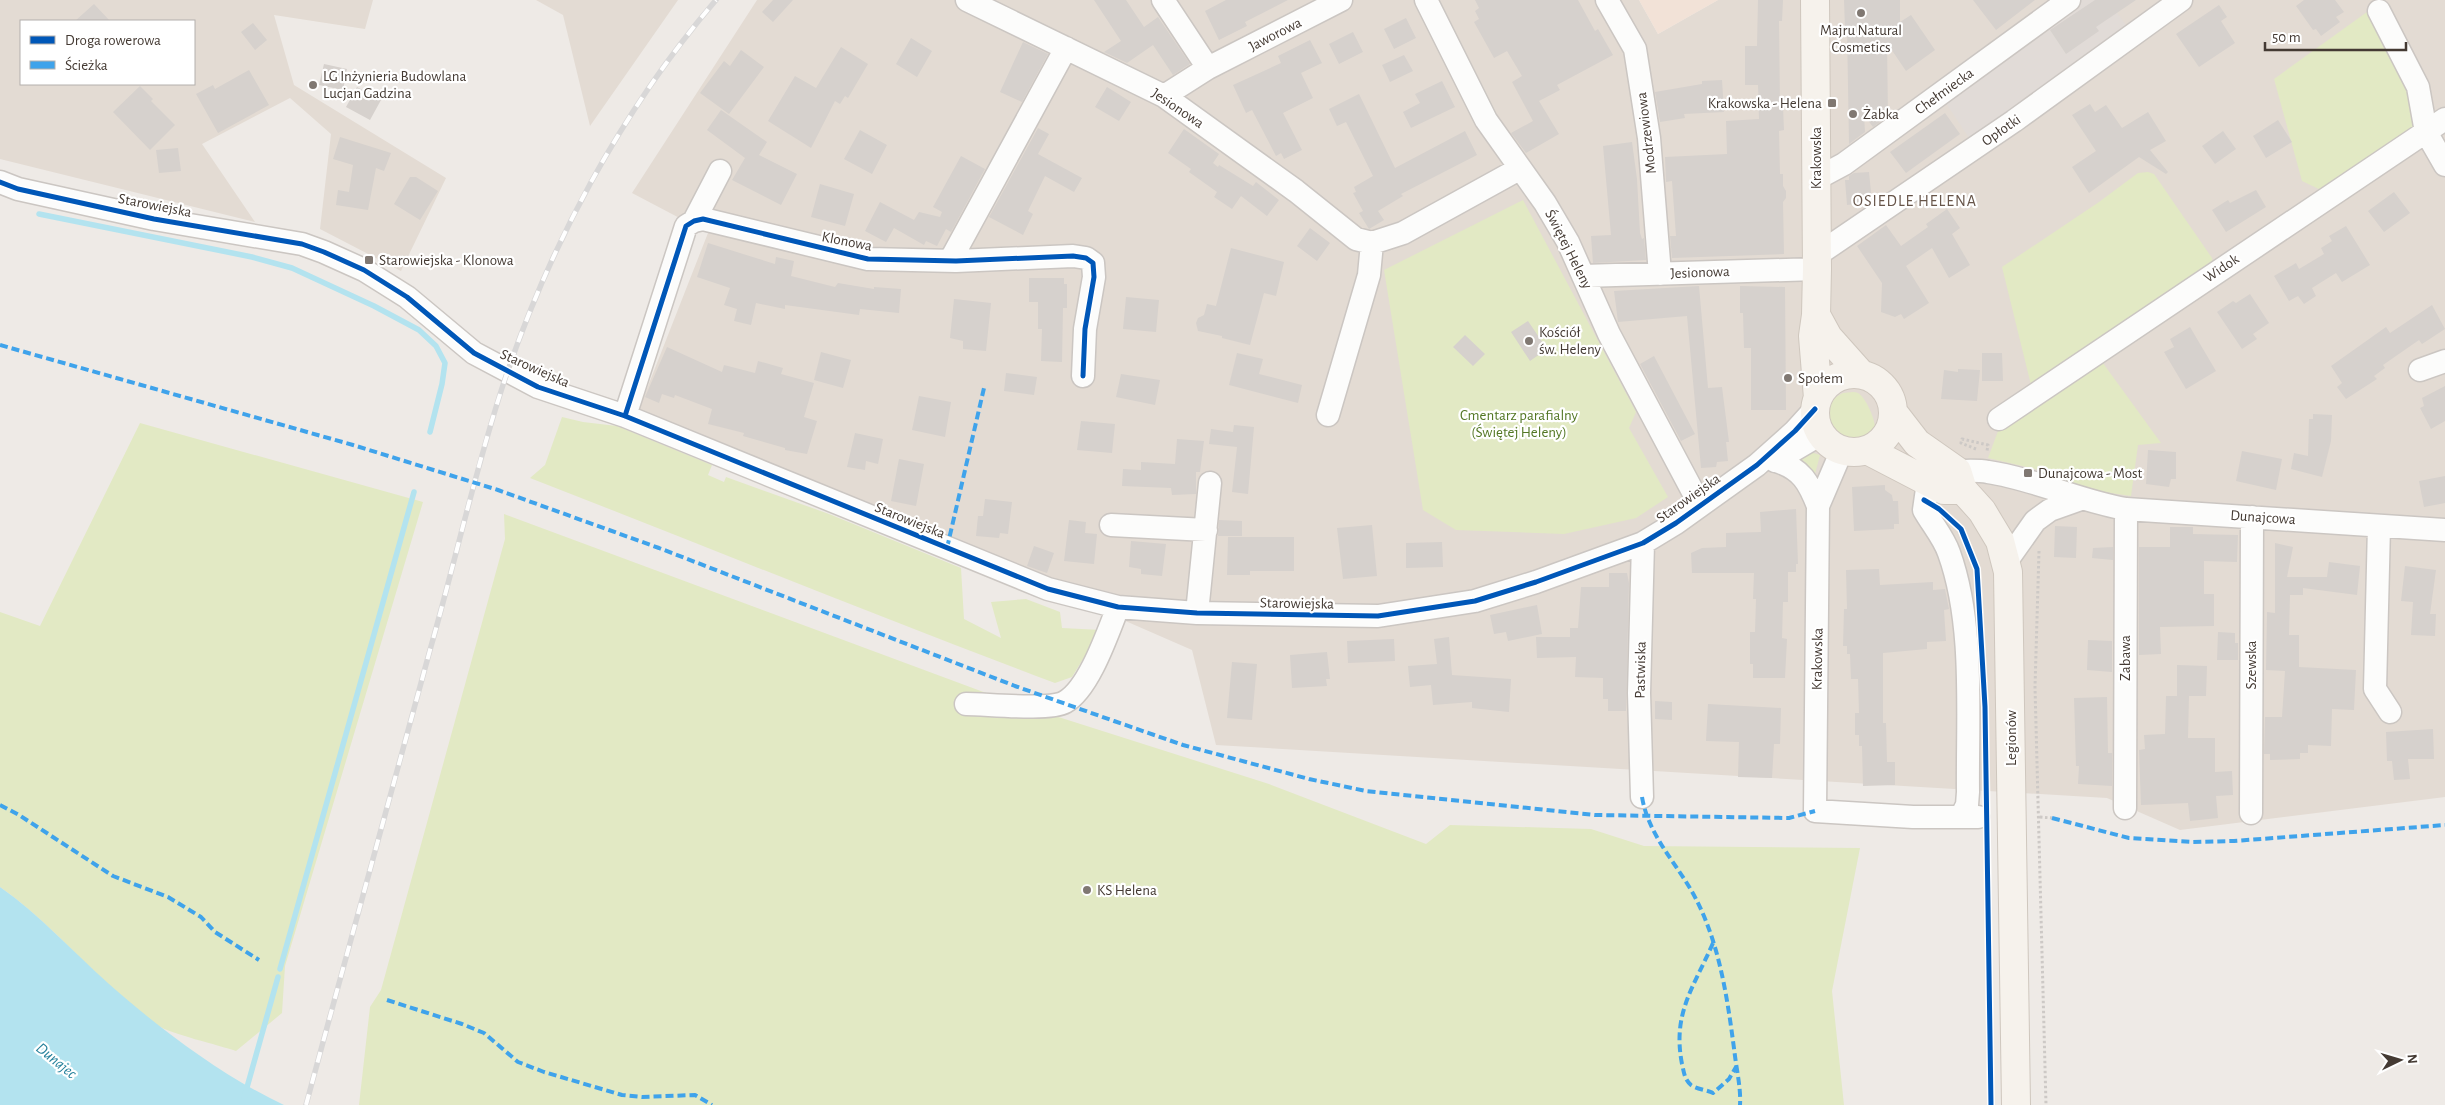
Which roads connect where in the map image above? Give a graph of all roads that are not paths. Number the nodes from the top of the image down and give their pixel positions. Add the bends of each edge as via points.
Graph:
1 (967, 0) edge
2 (1163, 0) edge
3 (1341, 0) edge
4 (1426, 0) edge
5 (1607, 0) edge
6 (2069, 0) edge
7 (2181, 0) edge
8 (1818, 2) edge
9 (2379, 11) dead end
10 (1066, 48) junction
11 (1208, 68) junction
12 (1164, 96) junction
13 (2445, 119) edge
14 (2426, 132) junction
15 (2445, 165) edge
16 (1519, 168) junction
17 (720, 171) dead end
18 (1816, 180) junction
19 (0, 182) edge
20 (694, 221) junction
21 (1372, 243) junction
22 (950, 261) junction
23 (1817, 262) junction
24 (1660, 274) junction
25 (1583, 276) junction
26 (1816, 315) junction
27 (2445, 361) edge
28 (2420, 370) dead end
29 (1861, 374) junction
30 (1083, 376) dead end
31 (1893, 412) junction
32 (1818, 414) junction
33 (1328, 415) dead end
34 (625, 416) junction
35 (1999, 419) dead end
36 (1855, 450) junction
37 (1767, 463) junction
38 (1960, 480) junction
39 (1928, 482) junction
40 (1210, 483) dead end
41 (2081, 499) junction
42 (1700, 505) junction
43 (1818, 506) junction
44 (2126, 509) junction
45 (2252, 516) junction
46 (1111, 525) dead end
47 (2379, 526) junction
48 (1206, 530) junction
49 (2445, 530) edge
50 (1643, 543) junction
51 (2006, 562) junction
52 (1118, 607) junction
53 (1197, 614) junction
54 (966, 704) dead end
55 (2390, 712) dead end
56 (1642, 797) dead end
57 (2125, 808) dead end
58 (2251, 813) dead end
59 (2016, 1105) edge

1 - 10 street, Jesionowa
2 - 11 street
3 - 11 street, Jaworowa
4 - 16 street, Świętej Heleny via 1486,120
5 - 24 street, Modrzewiowa via 1635,49 1649,138
6 - 18 street, Chełmiecka via 1844,164
7 - 23 street, Opłotki
8 - 18 main road, Krakowska
9 - 14 street via 2418,87
10 - 12 street, Jesionowa
10 - 22 street
11 - 12 street, Jaworowa
12 - 21 street, Jesionowa via 1356,239
13 - 14 street, Widok
14 - 15 street
14 - 35 street, Widok
16 - 21 street via 1403,233
16 - 25 street, Świętej Heleny via 1546,202
17 - 20 street
18 - 23 main road, Krakowska
19 - 34 street, Starowiejska via 18,189 154,219 302,244 324,252 364,270 407,297 474,354 538,387
20 - 22 street, Klonowa via 714,221 868,259
20 - 34 street via 686,226
21 - 33 street via 1369,275
22 - 30 street, Klonowa via 1074,256 1093,263
23 - 24 street, Jesionowa
23 - 26 main road, Krakowska
24 - 25 street, Jesionowa
25 - 42 street, Świętej Heleny via 1609,334
26 - 29 main road, Krakowska via 1828,337
26 - 32 main road, Krakowska via 1813,336
27 - 28 street
29 - 31 main road via 1880,384 1892,402
29 - 32 main road via 1840,376 1823,389
31 - 36 main road via 1886,435 1878,444
31 - 38 main road via 1918,443
32 - 36 main road via 1833,446
32 - 37 street, Starowiejska via 1795,431
34 - 52 street, Starowiejska via 1048,589
36 - 39 main road
36 - 43 street, Krakowska
37 - 42 street, Starowiejska
37 - 43 street, Krakowska via 1798,470 1808,481
38 - 39 main road via 1944,490
38 - 41 street, Dunajcowa via 1987,472
38 - 51 main road, Legionów via 1992,526
39 - 43 street, Krakowska via 1924,510 1948,551 1960,592 1965,629 1969,817 1815,811
40 - 48 street
41 - 44 street, Dunajcowa
41 - 51 street via 2050,510 2035,521
42 - 50 street, Starowiejska
44 - 45 street, Dunajcowa
44 - 57 street, Zabawa
45 - 47 street, Dunajcowa
45 - 58 street, Szewska
46 - 48 street
47 - 49 street, Dunajcowa
47 - 55 street via 2375,689
48 - 53 street
50 - 53 street, Starowiejska via 1475,601 1423,611 1378,616
50 - 56 street, Pastwiska via 1639,693
51 - 59 main road, Legionów
52 - 53 street, Starowiejska
52 - 54 street via 1086,677 1076,693 1064,703 1050,706

